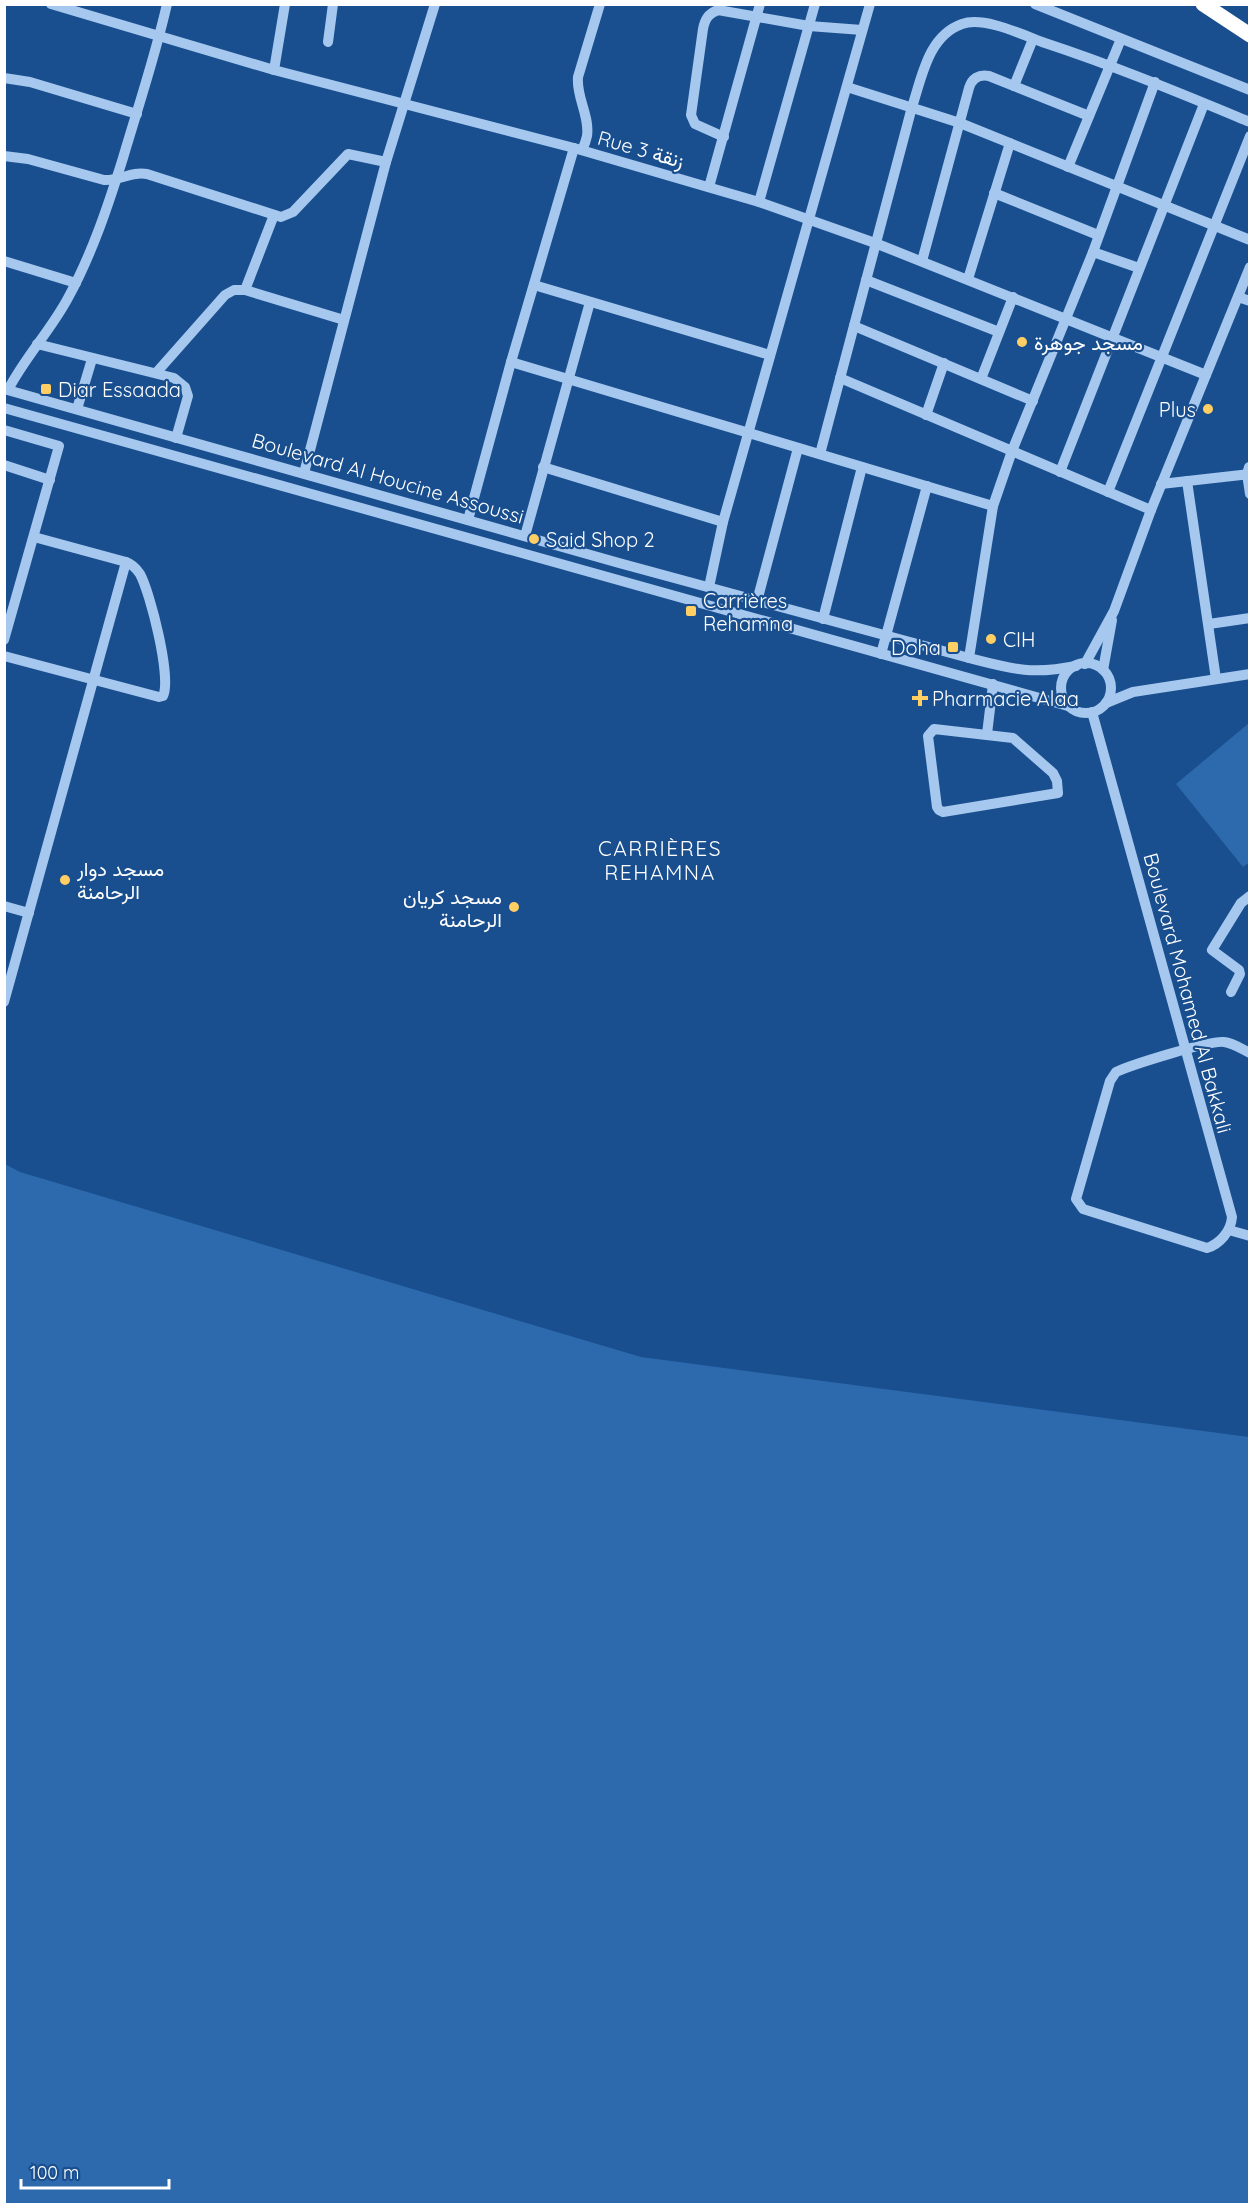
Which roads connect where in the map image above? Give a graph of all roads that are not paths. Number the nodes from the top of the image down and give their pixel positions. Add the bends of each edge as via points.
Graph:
1 (51, 4) edge
2 (167, 4) edge
3 (285, 4) edge
4 (333, 4) edge
5 (435, 4) edge
6 (600, 4) edge
7 (760, 4) edge
8 (815, 4) edge
9 (870, 4) edge
10 (1035, 4) edge
11 (1203, 4) edge
12 (87, 9) edge
13 (757, 16) junction
14 (809, 27) junction
15 (862, 30) junction
16 (1250, 35) edge
17 (160, 36) junction
18 (1033, 39) junction
19 (1121, 39) junction
20 (328, 42) dead end
21 (1109, 64) junction
22 (274, 70) junction
23 (4, 78) edge
24 (1155, 82) junction
25 (1014, 86) junction
26 (847, 87) junction
27 (1250, 90) edge
28 (1204, 104) junction
29 (404, 105) junction
30 (912, 107) junction
31 (136, 114) junction
32 (1089, 116) junction
33 (1250, 122) edge
34 (960, 123) junction
35 (1250, 136) edge
36 (724, 137) junction
37 (1010, 143) junction
38 (578, 149) junction
39 (4, 156) edge
40 (386, 162) junction
41 (1068, 167) junction
42 (116, 180) junction
43 (709, 187) junction
44 (1116, 188) junction
45 (994, 193) junction
46 (759, 201) junction
47 (1164, 205) junction
48 (274, 215) junction
49 (809, 220) junction
50 (1214, 225) junction
51 (1098, 235) junction
52 (1250, 240) edge
53 (875, 243) junction
54 (1093, 252) junction
55 (4, 261) edge
56 (922, 261) junction
57 (1250, 267) edge
58 (1139, 268) junction
59 (969, 279) junction
60 (866, 280) junction
61 (76, 283) junction
62 (534, 285) junction
63 (245, 290) junction
64 (1013, 297) junction
65 (1238, 297) junction
66 (1250, 301) edge
67 (590, 302) junction
68 (1065, 319) junction
69 (344, 320) junction
70 (854, 326) junction
71 (999, 332) junction
72 (1112, 338) junction
73 (37, 344) junction
74 (770, 355) junction
75 (1161, 357) junction
76 (92, 358) junction
77 (511, 362) junction
78 (944, 363) junction
79 (156, 373) junction
80 (1206, 375) junction
81 (840, 378) junction
82 (568, 379) junction
83 (981, 379) junction
84 (6, 389) edge
85 (1033, 401) junction
86 (4, 408) edge
87 (77, 408) junction
88 (926, 415) junction
89 (4, 430) edge
90 (748, 433) junction
91 (176, 438) junction
92 (798, 448) junction
93 (1012, 451) junction
94 (820, 454) junction
95 (4, 465) edge
96 (543, 467) junction
97 (862, 467) junction
98 (1060, 472) junction
99 (1249, 472) edge
100 (304, 473) junction
101 (50, 480) junction
102 (1187, 481) junction
103 (1161, 484) junction
104 (927, 486) junction
105 (1108, 492) junction
106 (1250, 494) edge
107 (993, 506) junction
108 (1151, 510) junction
109 (468, 520) junction
110 (723, 522) junction
111 (525, 536) junction
112 (34, 537) junction
113 (126, 561) junction
114 (709, 587) junction
115 (757, 601) junction
116 (1114, 611) junction
117 (1250, 618) edge
118 (823, 619) junction
119 (1209, 624) junction
120 (886, 637) junction
121 (4, 640) edge
122 (881, 654) junction
123 (4, 656) edge
124 (969, 658) junction
125 (1080, 665) junction
126 (1103, 670) junction
127 (1250, 674) edge
128 (1216, 679) junction
129 (94, 681) junction
130 (1110, 681) junction
131 (993, 684) junction
132 (1133, 692) junction
133 (1106, 703) junction
134 (1068, 706) junction
135 (1092, 712) junction
136 (987, 734) junction
137 (1250, 896) edge
138 (4, 906) edge
139 (29, 913) junction
140 (1231, 992) dead end
141 (4, 1002) edge
142 (1186, 1050) junction
143 (1250, 1053) edge
144 (1229, 1230) junction
145 (1250, 1236) edge

1 - 12 street, Rue 3 زنقة
2 - 17 street
3 - 22 street
4 - 20 street
5 - 29 street
6 - 38 street via 577,85 587,135
7 - 13 street
8 - 14 street
9 - 15 street
10 - 19 street
11 - 16 highway
12 - 17 street, Rue 3 زنقة
13 - 14 street
13 - 36 street
13 - 36 street via 717,10 704,21 692,120
14 - 15 street
14 - 46 street
15 - 26 street
17 - 22 street, Rue 3 زنقة
17 - 31 street
18 - 21 street
18 - 25 street
18 - 30 street via 975,22 951,29 930,54
19 - 21 street
19 - 27 street
21 - 24 street
21 - 32 street
22 - 29 street, Rue 3 زنقة
23 - 31 street
24 - 28 street
24 - 44 street
25 - 32 street
25 - 34 street via 985,75 975,78
26 - 30 street
26 - 49 street
28 - 33 street
28 - 47 street
29 - 38 street, Rue 3 زنقة
29 - 40 street
30 - 34 street
30 - 53 street
31 - 42 street
32 - 41 street
34 - 37 street
34 - 56 street
35 - 50 street
36 - 43 street
37 - 41 street
37 - 45 street
38 - 43 street, Rue 3 زنقة
38 - 62 street
39 - 42 street
40 - 48 street via 348,154 290,214
40 - 69 street
41 - 44 street
42 - 48 street via 131,174 147,174
42 - 61 street
43 - 46 street, Rue 3 زنقة
44 - 47 street
44 - 51 street
45 - 51 street
45 - 59 street
46 - 49 street, Rue 3 زنقة
47 - 50 street
47 - 58 street
48 - 63 street
49 - 53 street, Rue 3 زنقة
49 - 74 street
50 - 52 street
50 - 75 street
51 - 54 street
53 - 56 street, Rue 3 زنقة
53 - 60 street
54 - 58 street
54 - 68 street
55 - 61 street
56 - 59 street, Rue 3 زنقة
57 - 65 street
58 - 72 street
59 - 64 street, Rue 3 زنقة
60 - 70 street
60 - 71 street
61 - 73 street
62 - 67 street
62 - 77 street
63 - 69 street
63 - 79 street via 228,292
64 - 68 street, Rue 3 زنقة
64 - 71 street
65 - 66 street
65 - 80 street
67 - 74 street
67 - 82 street
68 - 72 street, Rue 3 زنقة
68 - 85 street
69 - 100 street
70 - 78 street
70 - 81 street
71 - 83 street
72 - 75 street, Rue 3 زنقة
72 - 98 street
73 - 76 street
73 - 84 street
74 - 90 street
75 - 80 street, Rue 3 زنقة
75 - 105 street
76 - 79 street
76 - 87 street
77 - 82 street
77 - 109 street
78 - 83 street
78 - 88 street
79 - 91 street via 178,380 188,392
80 - 103 street
81 - 88 street
81 - 94 street
82 - 90 street
82 - 96 street
83 - 85 street
84 - 87 street, Boulevard Al Houcine Assoussi
85 - 93 street
86 - 122 street, Boulevard Al Houcine Assoussi
87 - 91 street, Boulevard Al Houcine Assoussi
88 - 93 street
89 - 101 street via 60,446
90 - 92 street
90 - 110 street
91 - 100 street, Boulevard Al Houcine Assoussi
92 - 94 street
92 - 115 street
93 - 98 street
93 - 107 street
94 - 97 street
95 - 101 street
96 - 110 street
96 - 111 street
97 - 104 street
97 - 118 street
98 - 105 street
99 - 102 street
99 - 106 street
100 - 109 street, Boulevard Al Houcine Assoussi
101 - 112 street
102 - 103 street
102 - 119 street
103 - 108 street
104 - 107 street
104 - 120 street
105 - 108 street
107 - 124 street
108 - 116 street
109 - 111 street, Boulevard Al Houcine Assoussi
110 - 114 street
111 - 114 street, Boulevard Al Houcine Assoussi
112 - 113 street
112 - 121 street
113 - 129 street
113 - 129 street via 139,571 147,591 162,655 165,692 159,697
114 - 115 street, Boulevard Al Houcine Assoussi
115 - 118 street, Boulevard Al Houcine Assoussi
116 - 125 street
116 - 126 street
117 - 119 street
118 - 120 street, Boulevard Al Houcine Assoussi
119 - 128 street
120 - 122 street
120 - 124 street, Boulevard Al Houcine Assoussi
122 - 131 street, Boulevard Al Houcine Assoussi
123 - 129 street
124 - 125 street, Boulevard Al Houcine Assoussi via 1024,671
125 - 126 street via 1095,665
125 - 134 street via 1066,674 1061,686
126 - 130 street
127 - 128 street
128 - 132 street
129 - 139 street
130 - 132 street
130 - 133 street
131 - 134 street, Boulevard Al Houcine Assoussi
131 - 136 street
132 - 133 street
133 - 135 street
134 - 135 street
135 - 142 street, Boulevard Mohamed Al Bakkali
136 - 136 street via 930,731 939,810 1058,794 1058,781 1053,773 1017,741
137 - 140 street via 1241,903 1212,950 1239,970
138 - 139 street
139 - 141 street
142 - 143 street via 1224,1042
142 - 144 street, Boulevard Mohamed Al Bakkali via 1232,1217
142 - 144 street via 1122,1069 1112,1076 1076,1199 1083,1209 1207,1248
144 - 145 street

